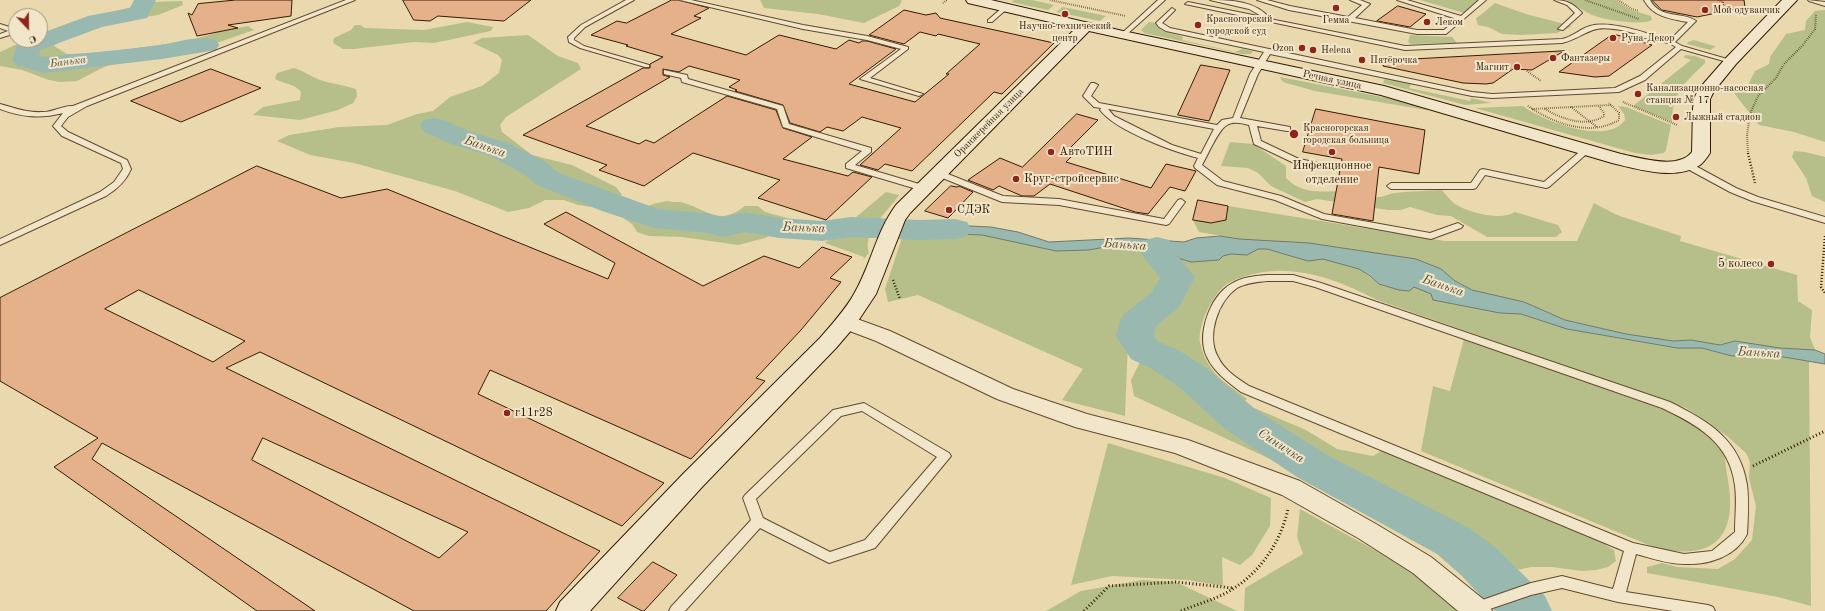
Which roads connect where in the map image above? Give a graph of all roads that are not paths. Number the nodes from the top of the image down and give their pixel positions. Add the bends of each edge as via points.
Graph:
1 (352, 0) edge
2 (631, 0) edge
3 (683, 0) edge
4 (973, 0) edge
5 (1162, 0) edge
6 (1213, 0) edge
7 (1260, 0) edge
8 (1354, 0) edge
9 (1374, 0) edge
10 (1400, 0) edge
11 (1484, 0) edge
12 (1557, 0) edge
13 (1647, 0) edge
14 (1790, 0) edge
15 (1811, 0) edge
16 (1188, 4) dead end
17 (1367, 4) junction
18 (1825, 4) edge
19 (1005, 8) junction
20 (1172, 10) dead end
21 (1462, 18) junction
22 (1268, 20) junction
23 (1350, 20) junction
24 (990, 21) dead end
25 (0, 26) edge
26 (1085, 27) junction
27 (1561, 29) dead end
28 (1123, 35) junction
29 (0, 36) edge
30 (1670, 42) junction
31 (1680, 47) junction
32 (1263, 58) junction
33 (1731, 61) junction
34 (647, 66) dead end
35 (667, 72) dead end
36 (1094, 85) dead end
37 (919, 94) dead end
38 (84, 104) junction
39 (0, 106) edge
40 (1106, 106) junction
41 (1236, 120) junction
42 (1252, 122) junction
43 (1219, 128) junction
44 (1287, 129) dead end
45 (1587, 150) junction
46 (1203, 157) junction
47 (1687, 165) junction
48 (1331, 168) dead end
49 (938, 173) junction
50 (1391, 186) dead end
51 (923, 188) junction
52 (1181, 202) dead end
53 (1825, 220) edge
54 (1458, 226) dead end
55 (0, 242) edge
56 (846, 322) junction
57 (758, 521) junction
58 (1631, 548) junction
59 (1618, 596) junction
60 (1483, 607) edge
61 (571, 611) edge
62 (676, 611) edge
63 (1708, 611) edge

1 - 38 lane
2 - 34 lane via 583,26 571,37 571,41 582,47
3 - 37 lane via 906,48 864,79
4 - 19 main road, Речная улица
5 - 28 lane
6 - 22 lane via 1257,9 1265,14
7 - 23 lane
8 - 17 lane
9 - 17 lane
10 - 21 lane
11 - 21 lane
12 - 27 lane via 1569,4 1580,12
13 - 30 lane via 1654,9 1668,16 1693,21
14 - 33 main road
15 - 18 lane
16 - 22 lane
17 - 23 lane
19 - 24 lane
19 - 26 main road, Речная улица
20 - 32 lane via 1159,23 1164,28
21 - 23 lane via 1446,32 1417,32
22 - 30 lane via 1404,48 1562,41 1590,28 1601,26
25 - 29 lane via 15,31
26 - 28 main road, Речная улица
26 - 49 main road, Оранжерейная улица
28 - 32 main road, Речная улица
30 - 31 lane
31 - 32 lane via 1628,87 1616,90 1492,96
31 - 33 lane
32 - 41 lane
32 - 45 main road, Речная улица via 1415,99
33 - 47 main road via 1702,99 1701,153 1698,159
35 - 51 lane via 684,77 685,80 780,108 786,125 868,150 849,166
36 - 40 lane via 1087,96 1097,104
38 - 39 lane via 65,111 34,116 18,114
38 - 55 lane via 69,112 57,126 65,134 124,162 127,169 124,177 103,194
40 - 43 lane
40 - 46 lane via 1104,110 1111,118 1169,148
41 - 42 lane
41 - 43 lane via 1225,122
42 - 44 lane
42 - 48 lane via 1257,142 1297,161
43 - 46 lane
45 - 47 main road, Речная улица via 1650,165
45 - 50 lane via 1546,185 1483,172 1473,186
46 - 54 lane via 1198,166 1220,183 1278,198 1322,216 1431,236
47 - 53 lane via 1733,190
49 - 51 main road, Оранжерейная улица
49 - 52 lane via 1002,199 1059,202 1166,222
51 - 56 main road, Оранжерейная улица via 903,209 891,230 865,294
56 - 60 street via 883,336 1005,394 1083,421 1180,446 1291,488 1422,565
56 - 61 main road, Оранжерейная улица
57 - 57 lane via 829,558 870,544 945,456 864,407 837,413 749,498
57 - 62 lane
58 - 58 lane via 1684,559 1715,556 1741,534 1741,485 1735,459 1724,441 1707,426 1666,405 1293,278 1249,280 1223,294 1211,319 1207,340 1209,351 1226,376 1241,386
58 - 59 lane
59 - 60 lane via 1562,582 1531,589
59 - 63 lane

